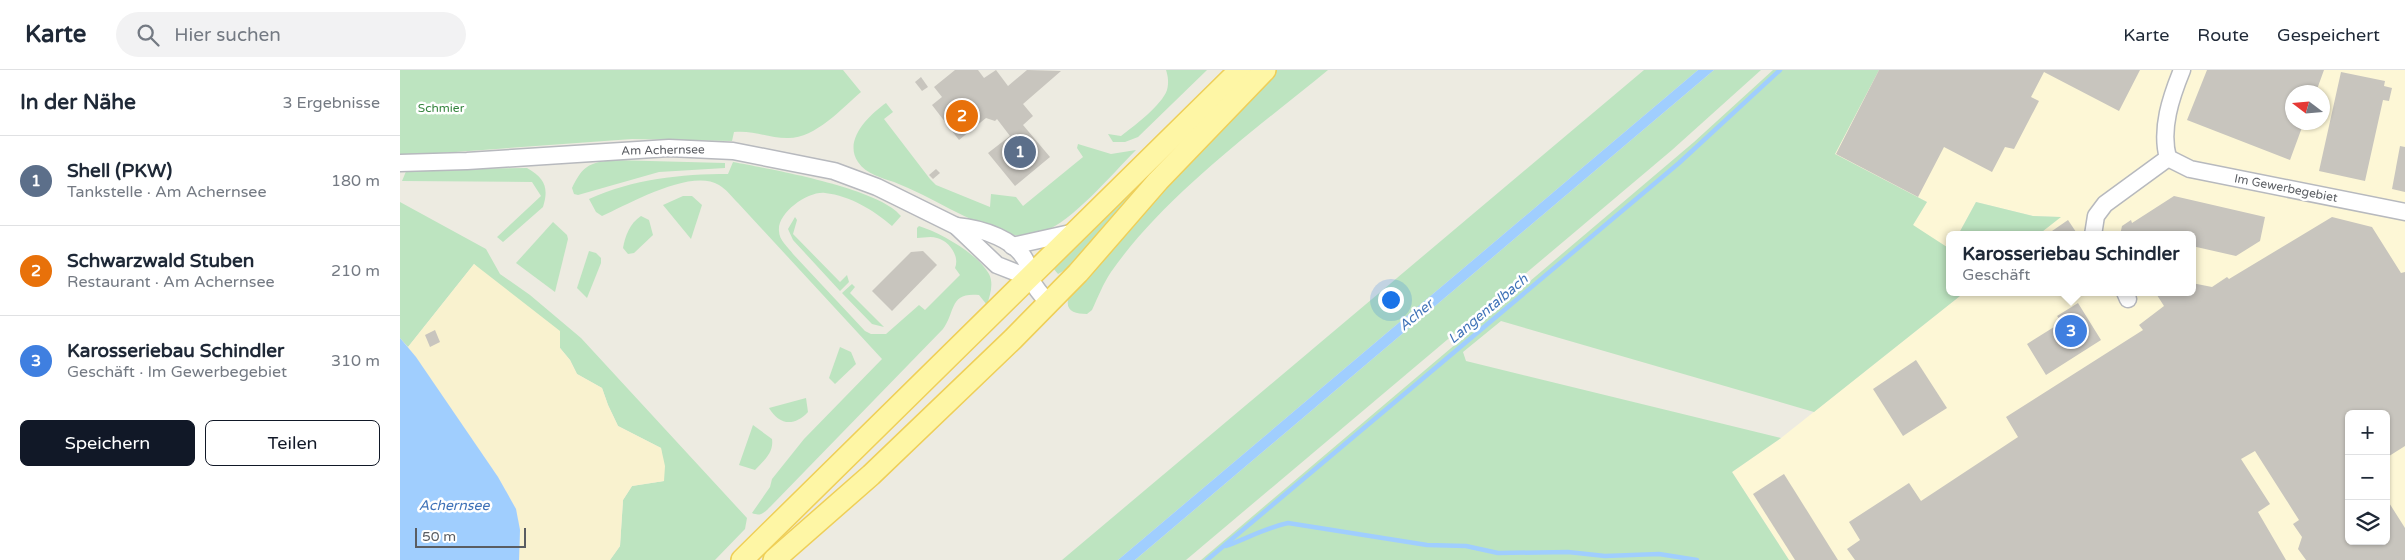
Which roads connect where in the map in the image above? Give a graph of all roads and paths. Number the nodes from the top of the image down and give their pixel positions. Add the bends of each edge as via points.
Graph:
1 (1240, 70) edge
2 (1265, 70) edge
3 (2182, 70) edge
4 (2168, 158) junction
5 (400, 163) edge
6 (2405, 212) edge
7 (956, 226) junction
8 (1077, 231) junction
9 (2094, 231) edge
10 (1012, 246) junction
11 (1030, 278) junction
12 (1048, 303) junction
13 (742, 560) edge
14 (774, 560) edge

1 - 8 main road
2 - 12 main road via 1158,181
3 - 4 street via 2165,124 2164,142
4 - 6 street, Im Gewerbegebiet via 2190,169
4 - 9 street via 2105,204 2096,216
5 - 7 street, Am Achernsee via 669,148 733,151 834,171 877,187
7 - 10 street via 1002,238
7 - 11 street via 997,265
8 - 10 street
8 - 11 main road
10 - 11 street via 1028,264
11 - 12 street
11 - 13 main road
12 - 14 main road via 872,476

